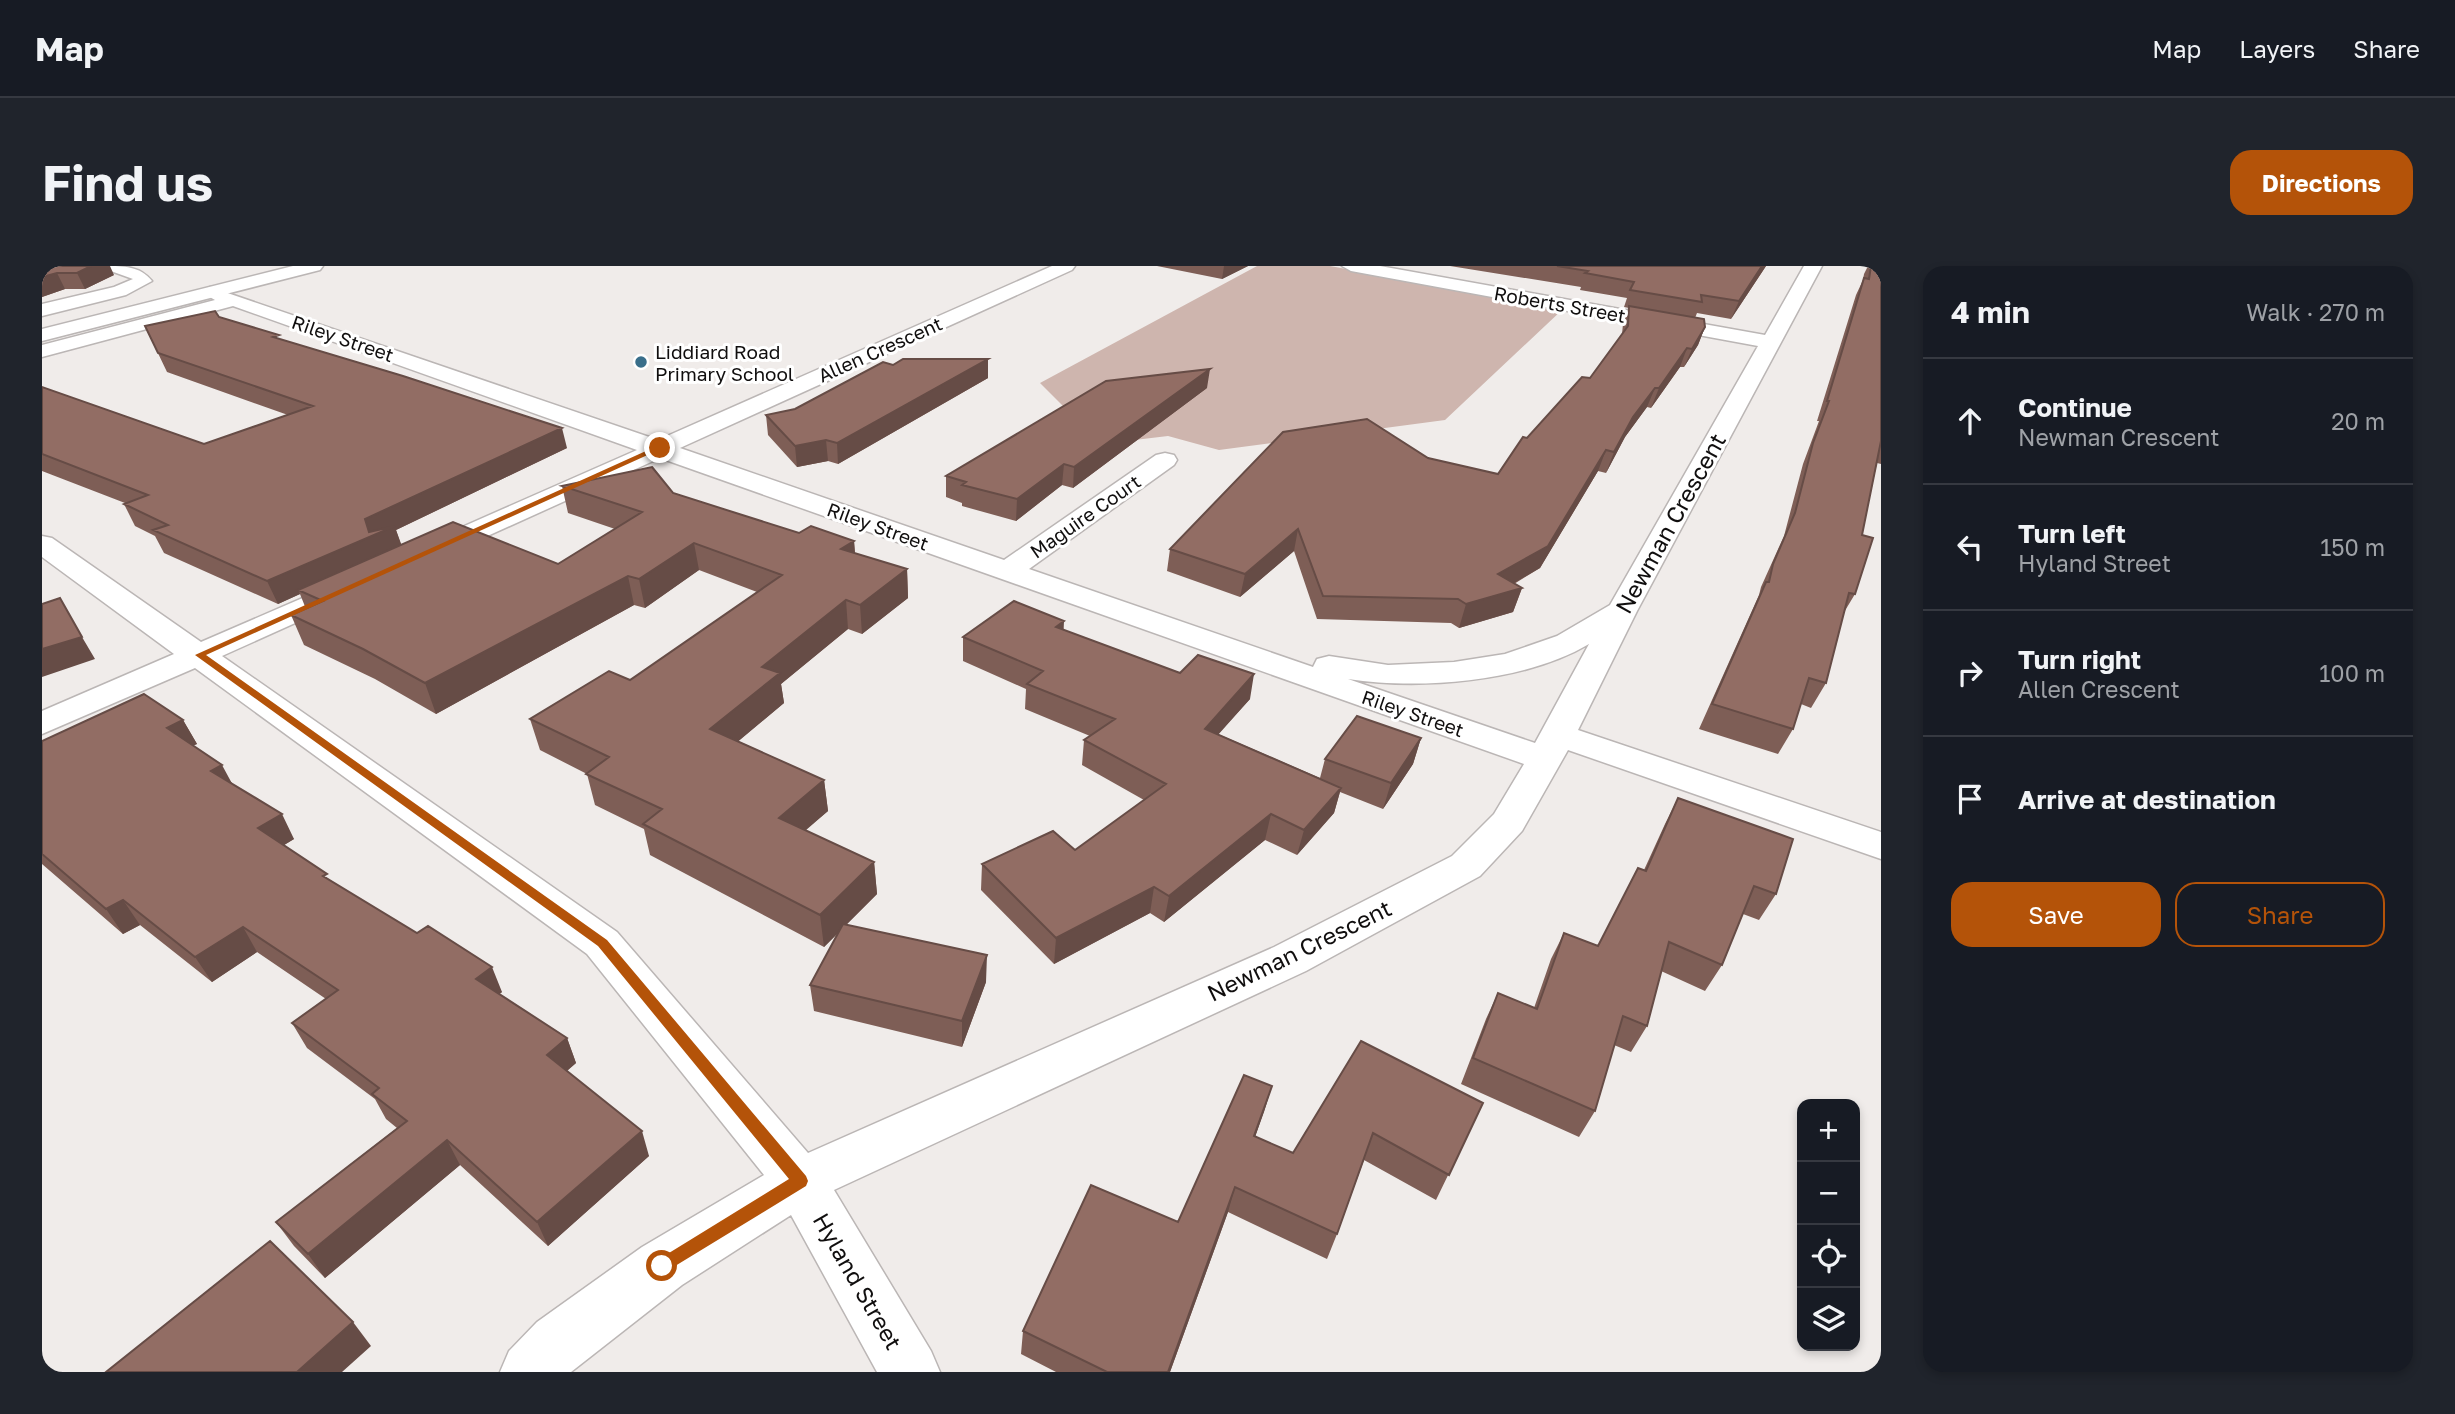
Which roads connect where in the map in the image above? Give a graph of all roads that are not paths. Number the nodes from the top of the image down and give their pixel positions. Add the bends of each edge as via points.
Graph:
1 (114, 266) edge
2 (314, 266) edge
3 (1066, 266) edge
4 (1352, 266) edge
5 (1813, 266) edge
6 (223, 296) junction
7 (42, 310) edge
8 (42, 335) edge
9 (1769, 342) junction
10 (42, 351) edge
11 (660, 448) junction
12 (1165, 460) dead end
13 (42, 544) edge
14 (411, 560) edge
15 (1006, 572) junction
16 (374, 577) edge
17 (1622, 611) junction
18 (1131, 615) junction
19 (200, 655) junction
20 (42, 724) edge
21 (1551, 747) junction
22 (1881, 846) edge
23 (800, 1181) junction
24 (530, 1372) edge
25 (910, 1372) edge

1 - 7 street via 139,275 142,282
2 - 6 street
3 - 11 street, Allen Crescent
4 - 9 street, Roberts Street
5 - 9 street, Newman Crescent
6 - 8 street
6 - 10 street
6 - 11 street, Riley Street
9 - 17 street, Newman Crescent
11 - 14 street, Allen Crescent
11 - 15 street, Riley Street
12 - 15 street, Maguire Court
13 - 19 street, Hyland Street
15 - 18 street, Riley Street
16 - 19 street
17 - 18 street via 1568,643 1511,663 1388,675 1305,663
17 - 21 street, Newman Crescent
18 - 21 street, Riley Street
19 - 20 street
19 - 23 street, Hyland Street via 602,943
21 - 22 street, Riley Street
21 - 23 street, Newman Crescent via 1508,822 1466,866 1290,959
23 - 24 street, Newman Crescent via 662,1266 558,1343
23 - 25 street, Hyland Street

